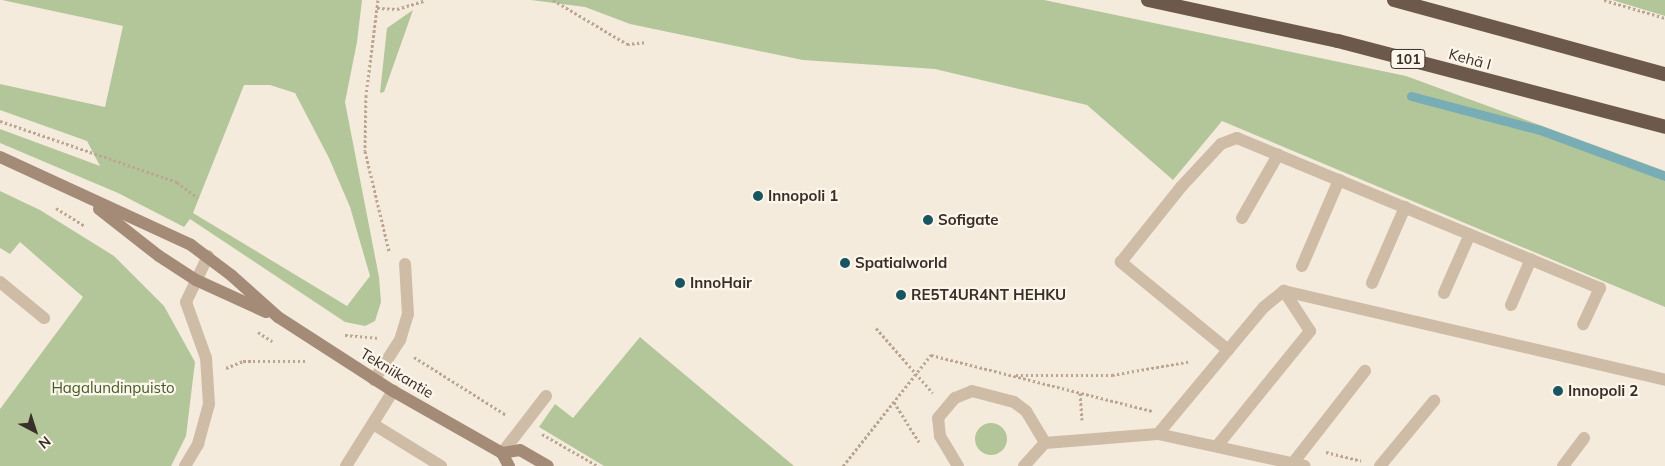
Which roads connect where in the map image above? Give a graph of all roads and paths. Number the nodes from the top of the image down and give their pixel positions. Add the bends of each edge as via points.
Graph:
1 (378, 0) edge
2 (426, 0) edge
3 (554, 0) edge
4 (1148, 0) edge
5 (1394, 0) edge
6 (1604, 0) edge
7 (377, 8) junction
8 (1665, 18) edge
9 (647, 42) dead end
10 (1665, 74) edge
11 (0, 121) edge
12 (1665, 127) edge
13 (1278, 155) junction
14 (0, 157) edge
15 (1339, 180) junction
16 (80, 196) junction
17 (198, 198) dead end
18 (1405, 207) junction
19 (1242, 218) dead end
20 (1470, 234) junction
21 (208, 256) junction
22 (1531, 259) junction
23 (391, 260) dead end
24 (405, 264) dead end
25 (1302, 266) dead end
26 (196, 280) junction
27 (0, 282) edge
28 (1372, 283) dead end
29 (1284, 290) junction
30 (1444, 292) dead end
31 (1511, 305) dead end
32 (278, 317) junction
33 (44, 318) dead end
34 (1583, 324) dead end
35 (876, 328) dead end
36 (345, 335) dead end
37 (1212, 336) junction
38 (397, 346) junction
39 (1228, 350) junction
40 (306, 361) dead end
41 (1365, 371) dead end
42 (209, 374) junction
43 (915, 374) junction
44 (1010, 375) junction
45 (374, 380) junction
46 (1665, 380) edge
47 (393, 391) junction
48 (546, 396) dead end
49 (1434, 401) dead end
50 (894, 402) junction
51 (944, 406) junction
52 (1174, 417) junction
53 (373, 424) junction
54 (522, 425) junction
55 (1158, 434) junction
56 (1584, 438) dead end
57 (1045, 443) junction
58 (1218, 446) junction
59 (1304, 447) junction
60 (924, 450) dead end
61 (502, 453) junction
62 (1299, 465) edge
63 (185, 466) edge
64 (346, 466) edge
65 (441, 466) edge
66 (509, 466) edge
67 (548, 466) edge
68 (598, 466) edge
69 (842, 466) edge
70 (958, 466) edge
71 (1024, 466) edge
72 (1381, 466) edge
73 (1563, 466) edge

1 - 7 path
2 - 7 path via 397,9
3 - 9 path via 627,44
4 - 12 highway, Kehä I / 101 via 1338,41
5 - 10 highway
6 - 8 path
7 - 23 path via 366,95 365,151
11 - 17 path via 177,182
13 - 15 lane
13 - 19 lane
13 - 37 lane via 1236,138 1221,144 1121,262
14 - 16 main road, Tekniikantie
15 - 18 lane
15 - 25 lane
16 - 21 main road, Tekniikantie via 160,229
16 - 26 main road, Tekniikantie
18 - 20 lane
18 - 28 lane
20 - 22 lane
20 - 30 lane
21 - 26 lane
21 - 32 main road, Tekniikantie
22 - 31 lane
22 - 34 lane via 1600,288
24 - 38 lane via 408,314
26 - 32 main road, Tekniikantie
26 - 42 lane via 188,295 187,310
27 - 33 lane
29 - 39 lane via 1264,307
29 - 46 lane
29 - 58 lane via 1310,330
32 - 45 main road, Tekniikantie
35 - 43 path
36 - 38 path via 383,338
37 - 39 lane
37 - 44 path via 1192,360 1144,370 1112,375
38 - 45 lane
38 - 54 path
39 - 52 lane
40 - 42 path via 243,361
41 - 59 lane
42 - 63 lane via 209,404 198,444
43 - 44 path via 931,355
43 - 50 path
43 - 51 path
44 - 52 path
45 - 47 main road, Tekniikantie
47 - 53 lane
47 - 61 main road, Tekniikantie
48 - 54 lane
49 - 72 lane
50 - 60 path
50 - 69 path
51 - 57 lane via 972,391 1014,402 1026,411
51 - 70 lane via 938,418 940,436
52 - 55 lane
53 - 64 lane
53 - 65 lane
54 - 61 lane
54 - 68 path
55 - 57 lane
55 - 58 lane
56 - 73 lane
57 - 71 lane
58 - 62 lane
59 - 62 lane
59 - 72 path
61 - 66 main road
61 - 67 main road, Tekniikantie via 520,450

